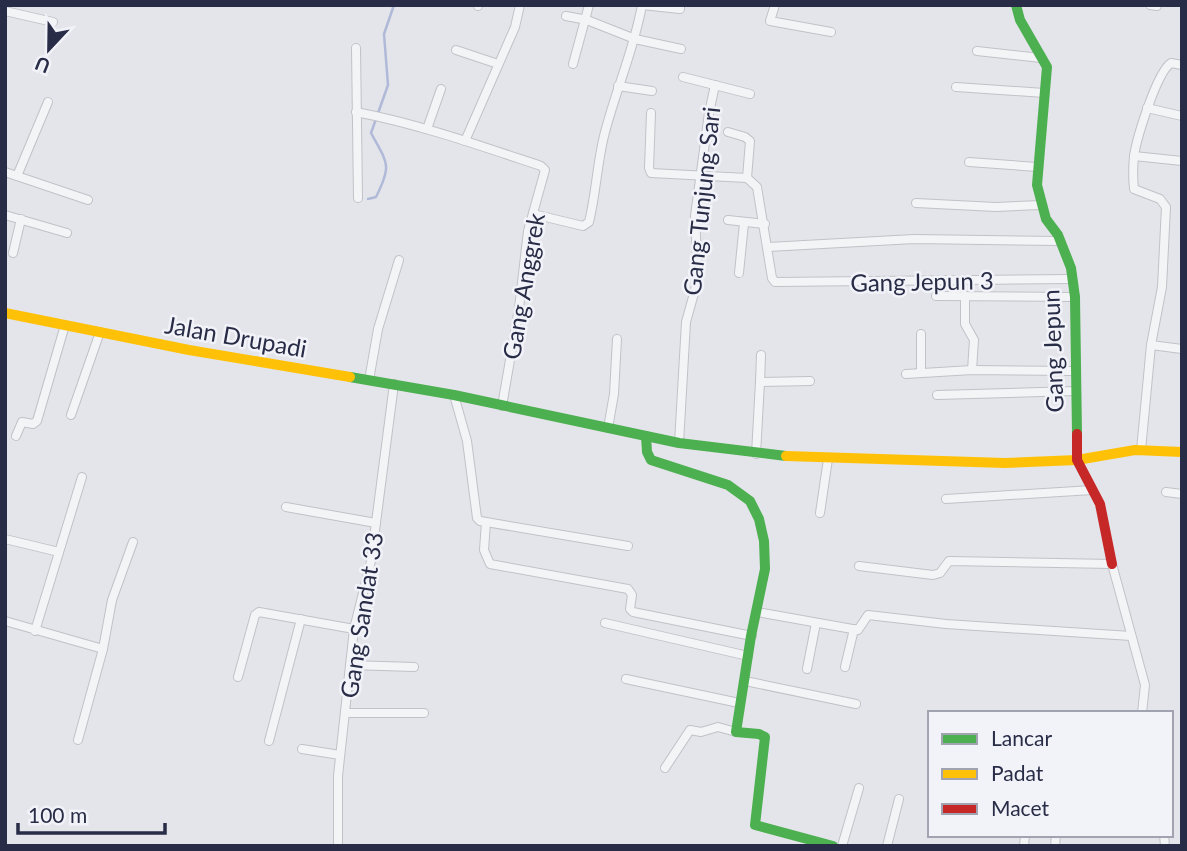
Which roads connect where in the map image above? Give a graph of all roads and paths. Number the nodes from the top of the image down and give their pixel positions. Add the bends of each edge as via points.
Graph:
1 (520, 5) edge
2 (589, 5) edge
3 (642, 5) edge
4 (680, 5) edge
5 (775, 5) edge
6 (1150, 5) edge
7 (1157, 6) edge
8 (1018, 7) edge
9 (5, 11) edge
10 (566, 16) dead end
11 (586, 20) junction
12 (53, 22) dead end
13 (831, 32) dead end
14 (635, 39) junction
15 (356, 48) dead end
16 (681, 49) dead end
17 (456, 50) dead end
18 (977, 51) dead end
19 (1041, 58) junction
20 (498, 64) junction
21 (573, 64) dead end
22 (1182, 65) edge
23 (683, 77) dead end
24 (715, 85) junction
25 (618, 86) junction
26 (957, 87) dead end
27 (441, 89) dead end
28 (652, 91) dead end
29 (1044, 93) junction
30 (750, 94) dead end
31 (48, 102) dead end
32 (1147, 108) junction
33 (356, 112) junction
34 (651, 113) dead end
35 (1182, 116) edge
36 (426, 129) junction
37 (728, 132) dead end
38 (465, 141) junction
39 (1134, 156) junction
40 (1182, 161) edge
41 (969, 162) dead end
42 (1037, 167) junction
43 (5, 172) edge
44 (17, 176) junction
45 (701, 177) junction
46 (747, 178) junction
47 (358, 198) dead end
48 (88, 200) dead end
49 (916, 203) dead end
50 (1041, 205) junction
51 (533, 214) junction
52 (5, 215) edge
53 (21, 219) junction
54 (728, 220) dead end
55 (744, 223) junction
56 (765, 224) junction
57 (67, 233) dead end
58 (1060, 241) junction
59 (768, 247) junction
60 (13, 253) dead end
61 (399, 260) dead end
62 (739, 273) dead end
63 (1071, 279) junction
64 (936, 296) dead end
65 (965, 296) junction
66 (1075, 297) junction
67 (5, 313) edge
68 (65, 325) junction
69 (100, 332) junction
70 (921, 334) dead end
71 (617, 339) dead end
72 (1151, 345) junction
73 (1182, 349) edge
74 (761, 355) dead end
75 (972, 370) junction
76 (1074, 371) junction
77 (920, 373) junction
78 (906, 374) dead end
79 (369, 380) junction
80 (810, 381) dead end
81 (760, 382) junction
82 (394, 384) junction
83 (1075, 391) junction
84 (457, 395) junction
85 (937, 395) dead end
86 (502, 406) junction
87 (71, 415) dead end
88 (608, 428) junction
89 (16, 436) dead end
90 (646, 436) junction
91 (679, 443) junction
92 (1141, 450) junction
93 (1182, 452) edge
94 (756, 454) junction
95 (828, 459) junction
96 (1077, 460) junction
97 (82, 477) dead end
98 (1092, 490) junction
99 (1166, 492) dead end
100 (1182, 494) edge
101 (946, 499) dead end
102 (286, 507) dead end
103 (820, 513) dead end
104 (486, 522) junction
105 (376, 523) junction
106 (5, 539) edge
107 (133, 542) dead end
108 (628, 546) dead end
109 (59, 552) junction
110 (1112, 564) junction
111 (859, 566) dead end
112 (758, 612) junction
113 (301, 619) junction
114 (5, 621) edge
115 (605, 623) dead end
116 (816, 623) junction
117 (354, 629) junction
118 (853, 629) junction
119 (35, 631) junction
120 (751, 636) junction
121 (1131, 636) junction
122 (103, 649) junction
123 (748, 656) junction
124 (350, 665) junction
125 (414, 667) dead end
126 (845, 667) dead end
127 (807, 669) dead end
128 (238, 677) dead end
129 (626, 679) dead end
130 (745, 681) junction
131 (739, 703) junction
132 (856, 704) dead end
133 (1142, 711) edge
134 (345, 713) junction
135 (424, 713) dead end
136 (736, 732) junction
137 (78, 740) dead end
138 (270, 741) dead end
139 (302, 749) dead end
140 (340, 755) junction
141 (666, 768) dead end
142 (859, 788) dead end
143 (899, 799) dead end
144 (793, 841) edge
145 (338, 846) edge
146 (833, 846) edge
147 (842, 846) edge
148 (887, 846) edge

1 - 20 street
2 - 11 street
3 - 4 street via 680,9
3 - 14 street
5 - 13 street via 770,21
6 - 7 street
8 - 19 street, Gang Jepun via 1020,20
9 - 12 street
10 - 11 street
11 - 14 street
11 - 21 street
14 - 16 street
14 - 25 street
15 - 33 street
17 - 20 street
18 - 19 street
19 - 29 street, Gang Jepun via 1047,67
20 - 38 street
22 - 32 street via 1171,63 1165,68
23 - 24 street
24 - 30 street
24 - 45 street, Gang Tunjung Sari
25 - 28 street
25 - 51 street via 588,224
26 - 29 street
27 - 36 street
29 - 42 street, Gang Jepun
31 - 44 street
32 - 35 street
32 - 39 street
33 - 36 street, Gang Anggrek
33 - 47 street
34 - 45 street via 649,172
36 - 38 street, Gang Anggrek
37 - 46 street via 750,141
38 - 51 street, Gang Anggrek via 543,167 546,172
39 - 40 street
39 - 72 street via 1134,189 1166,206 1162,287
41 - 42 street
42 - 50 street, Gang Jepun
43 - 44 street
44 - 48 street
45 - 46 street
45 - 91 street, Gang Tunjung Sari via 695,216 698,279 685,322
46 - 56 street via 757,187
49 - 50 street
50 - 58 street, Gang Jepun
51 - 86 street, Gang Anggrek
52 - 53 street
53 - 57 street
53 - 60 street
54 - 55 street
55 - 56 street
55 - 62 street
56 - 59 street
58 - 59 street via 914,239
58 - 63 street, Gang Jepun
59 - 63 street, Gang Jepun 3 via 773,281
61 - 79 street via 378,329
63 - 66 street, Gang Jepun
64 - 65 street
65 - 66 street
65 - 75 street via 965,324 974,340
66 - 76 street, Gang Jepun
67 - 68 street, Jalan Drupadi
68 - 69 street, Jalan Drupadi
68 - 89 street via 37,421 21,423
69 - 79 street, Jalan Drupadi
69 - 87 street
70 - 77 street
71 - 88 street
72 - 73 street
72 - 92 street
74 - 81 street
75 - 76 street
75 - 77 street
76 - 83 street, Gang Jepun
77 - 78 street
79 - 82 street, Jalan Drupadi
80 - 81 street
81 - 94 street
82 - 84 street, Jalan Drupadi
82 - 105 street, Gang Sandat 33
83 - 85 street
83 - 96 street, Gang Jepun
84 - 86 street, Jalan Drupadi
84 - 104 street via 477,518
86 - 88 street, Jalan Drupadi
88 - 90 street, Jalan Drupadi
90 - 91 street, Jalan Drupadi
90 - 112 street via 651,460 698,474 750,500 758,513 766,549
91 - 94 street, Jalan Drupadi
92 - 93 street, Jalan Drupadi
92 - 96 street, Jalan Drupadi
94 - 95 street, Jalan Drupadi
95 - 96 street, Jalan Drupadi
95 - 103 street
96 - 98 street
97 - 109 street
98 - 101 street
98 - 110 street via 1100,505
99 - 100 street
102 - 105 street
104 - 108 street
104 - 120 street via 484,550 489,564 628,590 634,612
105 - 117 street, Gang Sandat 33
106 - 109 street
107 - 122 street via 112,600
109 - 119 street
110 - 111 street via 949,561 933,575
110 - 121 street
112 - 116 street
112 - 120 street
113 - 117 street
113 - 128 street via 259,612
113 - 138 street
114 - 119 street
115 - 123 street
116 - 118 street
116 - 127 street
117 - 124 street, Gang Sandat 33
118 - 121 street via 859,629 868,615
118 - 126 street
119 - 122 street
120 - 123 street
121 - 133 street via 1145,685
122 - 137 street
123 - 130 street
124 - 125 street
124 - 134 street, Gang Sandat 33
129 - 131 street
130 - 131 street
130 - 132 street
131 - 136 street
134 - 135 street
134 - 140 street, Gang Sandat 33
136 - 141 street via 718,727 690,730
136 - 144 street via 765,737 755,825
139 - 140 street
140 - 145 street, Gang Sandat 33
142 - 147 street
143 - 148 street
144 - 146 street

